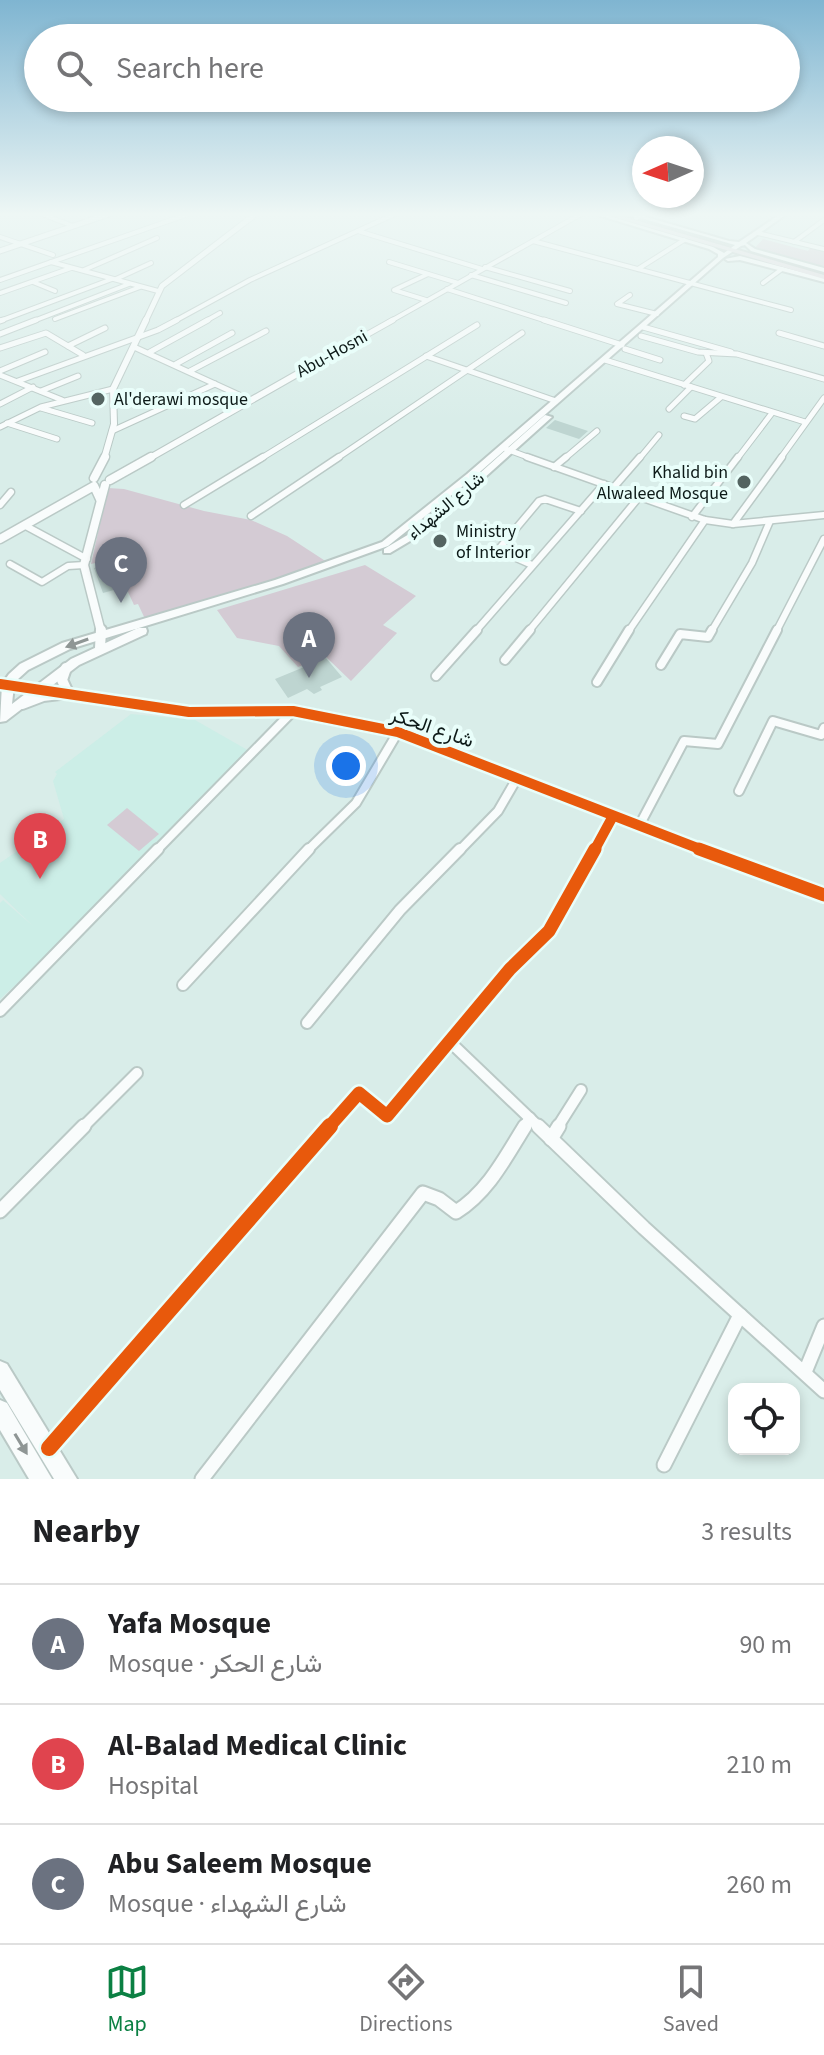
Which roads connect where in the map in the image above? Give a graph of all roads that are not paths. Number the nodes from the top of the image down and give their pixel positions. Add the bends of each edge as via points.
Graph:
1 (32, 282) joint
2 (106, 282) edge
3 (123, 282) edge
4 (169, 282) edge
5 (246, 282) edge
6 (411, 282) edge
7 (455, 282) edge
8 (495, 282) edge
9 (536, 282) edge
10 (684, 282) edge
11 (698, 282) edge
12 (458, 283) joint
13 (129, 284) junction
14 (694, 285) junction
15 (140, 287) junction
16 (447, 289) junction
17 (55, 291) dead end
18 (158, 291) junction
19 (570, 291) dead end
20 (0, 293) edge
21 (630, 295) dead end
22 (426, 300) junction
23 (566, 303) dead end
24 (791, 310) dead end
25 (220, 313) dead end
26 (657, 314) junction
27 (0, 321) edge
28 (477, 325) dead end
29 (105, 328) dead end
30 (266, 331) dead end
31 (644, 331) junction
32 (232, 333) dead end
33 (522, 333) dead end
34 (779, 333) dead end
35 (0, 334) edge
36 (11, 335) dead end
37 (139, 338) junction
38 (218, 341) junction
39 (242, 344) junction
40 (68, 346) junction
41 (824, 346) edge
42 (134, 347) junction
43 (623, 347) junction
44 (0, 348) edge
45 (45, 352) dead end
46 (150, 352) junction
47 (334, 353) joint
48 (706, 353) junction
49 (737, 354) junction
50 (83, 355) junction
51 (426, 356) junction
52 (660, 360) dead end
53 (608, 361) junction
54 (176, 364) junction
55 (190, 371) junction
56 (468, 371) junction
57 (0, 373) edge
58 (78, 376) dead end
59 (824, 379) edge
60 (18, 381) junction
61 (215, 384) junction
62 (688, 386) junction
63 (33, 387) junction
64 (113, 389) junction
65 (41, 391) junction
66 (721, 397) junction
67 (824, 398) edge
68 (250, 400) junction
69 (62, 401) junction
70 (556, 401) junction
71 (0, 404) edge
72 (41, 407) junction
73 (669, 409) dead end
74 (772, 413) junction
75 (684, 416) dead end
76 (805, 422) junction
77 (92, 423) dead end
78 (3, 425) edge
79 (112, 431) junction
80 (597, 431) dead end
81 (659, 435) dead end
82 (57, 439) dead end
83 (506, 450) junction
84 (101, 467) junction
85 (554, 467) junction
86 (107, 480) junction
87 (93, 483) junction
88 (604, 484) junction
89 (614, 487) junction
90 (11, 492) dead end
91 (640, 496) junction
92 (100, 499) junction
93 (0, 505) edge
94 (184, 505) dead end
95 (581, 511) junction
96 (824, 515) edge
97 (251, 516) dead end
98 (692, 517) junction
99 (705, 520) junction
100 (770, 521) junction
101 (733, 524) junction
102 (24, 525) junction
103 (0, 539) edge
104 (824, 539) edge
105 (86, 562) junction
106 (10, 564) dead end
107 (532, 565) junction
108 (102, 634) junction
109 (100, 648) junction
110 (505, 660) dead end
111 (661, 665) dead end
112 (66, 668) junction
113 (436, 676) dead end
114 (597, 682) dead end
115 (4, 684) edge
116 (37, 688) junction
117 (68, 693) junction
118 (12, 710) junction
119 (293, 711) junction
120 (0, 713) edge
121 (0, 720) edge
122 (398, 732) junction
123 (823, 733) edge
124 (516, 780) junction
125 (739, 791) dead end
126 (613, 816) junction
127 (639, 826) junction
128 (824, 895) edge
129 (183, 985) dead end
130 (0, 1011) edge
131 (307, 1023) dead end
132 (449, 1041) junction
133 (137, 1073) dead end
134 (581, 1090) dead end
135 (530, 1118) junction
136 (551, 1139) junction
137 (0, 1211) edge
138 (740, 1315) junction
139 (824, 1326) edge
140 (805, 1372) junction
141 (2, 1380) edge
142 (824, 1391) edge
143 (0, 1410) edge
144 (49, 1448) junction
145 (664, 1465) dead end
146 (41, 1479) edge
147 (66, 1479) edge
148 (202, 1479) edge

1 - 17 street
1 - 20 street
2 - 27 street
3 - 13 street
4 - 18 street
5 - 37 street
6 - 22 street via 394,290
7 - 12 street
8 - 23 street
9 - 19 street
10 - 14 street
11 - 14 main road, شارع الشهداء
12 - 16 street, Abu-Hosni
13 - 15 street
13 - 35 street
14 - 24 street
14 - 26 main road, شارع الشهداء
14 - 31 main road, شارع الشهداء
15 - 18 street
15 - 36 street
16 - 22 street, Abu-Hosni
16 - 43 street
18 - 37 street
21 - 26 street via 617,304
22 - 47 street, Abu-Hosni
25 - 46 street
26 - 31 main road, شارع الشهداء
28 - 51 street
29 - 40 street
30 - 39 street
31 - 43 main road, شارع الشهداء
31 - 48 street
31 - 49 street
32 - 38 street
33 - 56 street
34 - 41 street
37 - 42 street
37 - 50 street
38 - 39 street
38 - 54 street
39 - 55 street
40 - 44 street via 39,333
40 - 50 street
42 - 46 street
42 - 64 street
43 - 52 street
43 - 53 main road, شارع الشهداء
45 - 57 street
46 - 54 street
47 - 68 street, Abu-Hosni
48 - 49 street
48 - 62 street via 709,361
49 - 59 street
50 - 60 street
51 - 56 street
51 - 94 street
53 - 62 street
53 - 70 main road, شارع الشهداء
53 - 83 main road, شارع الشهداء
54 - 55 street
55 - 61 street
56 - 70 street
56 - 97 street
57 - 60 street
58 - 65 street
60 - 63 street
61 - 68 street
61 - 79 street
62 - 66 street
62 - 73 street
63 - 65 street
63 - 71 street
64 - 69 street
64 - 79 street
65 - 69 street
66 - 74 street
66 - 75 street via 695,419
67 - 76 street
68 - 86 street, Abu-Hosni
69 - 72 street
70 - 83 main road, شارع الشهداء
72 - 77 street
72 - 78 street
74 - 76 street
74 - 98 street
76 - 101 street
78 - 82 street
79 - 84 street
80 - 85 street
81 - 89 street
83 - 85 street
83 - 108 main road, شارع الشهداء via 385,544 279,582
83 - 109 main road, شارع الشهداء via 419,532 393,548
84 - 86 street
84 - 87 street
85 - 88 street
86 - 87 street
86 - 92 street
87 - 92 street
87 - 102 street
88 - 89 street
88 - 95 street
89 - 91 street
90 - 93 street
91 - 98 street
91 - 110 street
92 - 105 street
95 - 107 street
95 - 107 street via 545,499 498,550
96 - 100 street
98 - 99 street
99 - 101 street
99 - 114 street
100 - 101 street
100 - 111 street via 708,637 680,634
102 - 103 street
102 - 105 street
104 - 127 street via 718,744 684,741
105 - 106 street via 42,582
105 - 108 street
107 - 113 street
108 - 109 street
108 -> 115 main road, شارع الشهداء via 24,667
109 - 112 main road, شارع الشهداء
112 - 116 main road, شارع الشهداء
112 - 117 street via 62,680
115 - 116 street, شارع الحكر
115 - 120 main road via 6,705
116 - 117 street, شارع الحكر
116 - 118 main road, شارع الشهداء
117 - 118 street via 36,698
117 - 119 street, شارع الحكر via 189,712
118 - 121 main road, شارع الشهداء
119 - 122 street, شارع الحكر
119 - 130 street
122 - 124 street, شارع الحكر
122 - 129 street via 356,803
123 - 125 street via 773,721
124 - 126 street, شارع الحكر
124 - 131 street via 498,811 400,910
126 - 127 street, شارع الحكر
126 - 132 street via 549,931
127 - 128 street, شارع الحكر
132 - 135 street
132 - 144 street via 387,1116 359,1093
133 - 137 street
134 - 136 street
135 - 136 street
135 - 148 street via 477,1198 460,1211 423,1193
136 - 138 street
138 - 140 street
138 - 145 street
139 - 140 street
140 - 142 street
141 - 144 main road
143 -> 146 main road
144 - 147 main road

